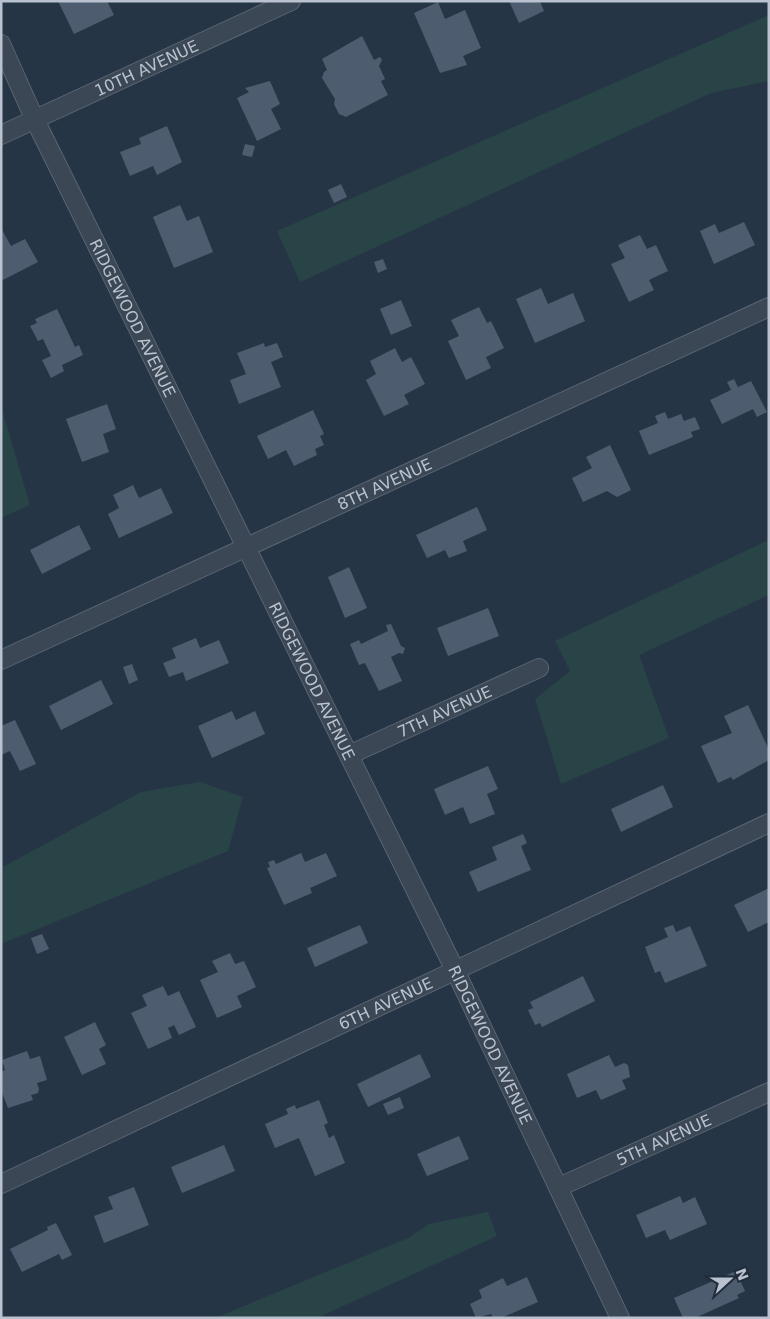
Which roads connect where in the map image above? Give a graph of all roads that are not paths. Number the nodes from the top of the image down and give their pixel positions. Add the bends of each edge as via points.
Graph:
1 (292, 1) edge
2 (1, 44) edge
3 (35, 120) junction
4 (1, 135) edge
5 (769, 307) edge
6 (246, 546) junction
7 (1, 660) edge
8 (539, 668) dead end
9 (349, 755) junction
10 (769, 823) edge
11 (455, 970) junction
12 (769, 1092) edge
13 (1, 1184) edge
14 (558, 1187) junction
15 (620, 1318) edge

1 - 3 street, 10TH AVENUE
2 - 3 street, RIDGEWOOD AVENUE
3 - 4 street, 10TH AVENUE
3 - 6 street, RIDGEWOOD AVENUE
5 - 6 street, 8TH AVENUE
6 - 7 street, 8TH AVENUE
6 - 9 street, RIDGEWOOD AVENUE
8 - 9 street, 7TH AVENUE
9 - 11 street, RIDGEWOOD AVENUE
10 - 11 street, 6TH AVENUE
11 - 13 street, 6TH AVENUE
11 - 14 street, RIDGEWOOD AVENUE
12 - 14 street, 5TH AVENUE
14 - 15 street, RIDGEWOOD AVENUE

